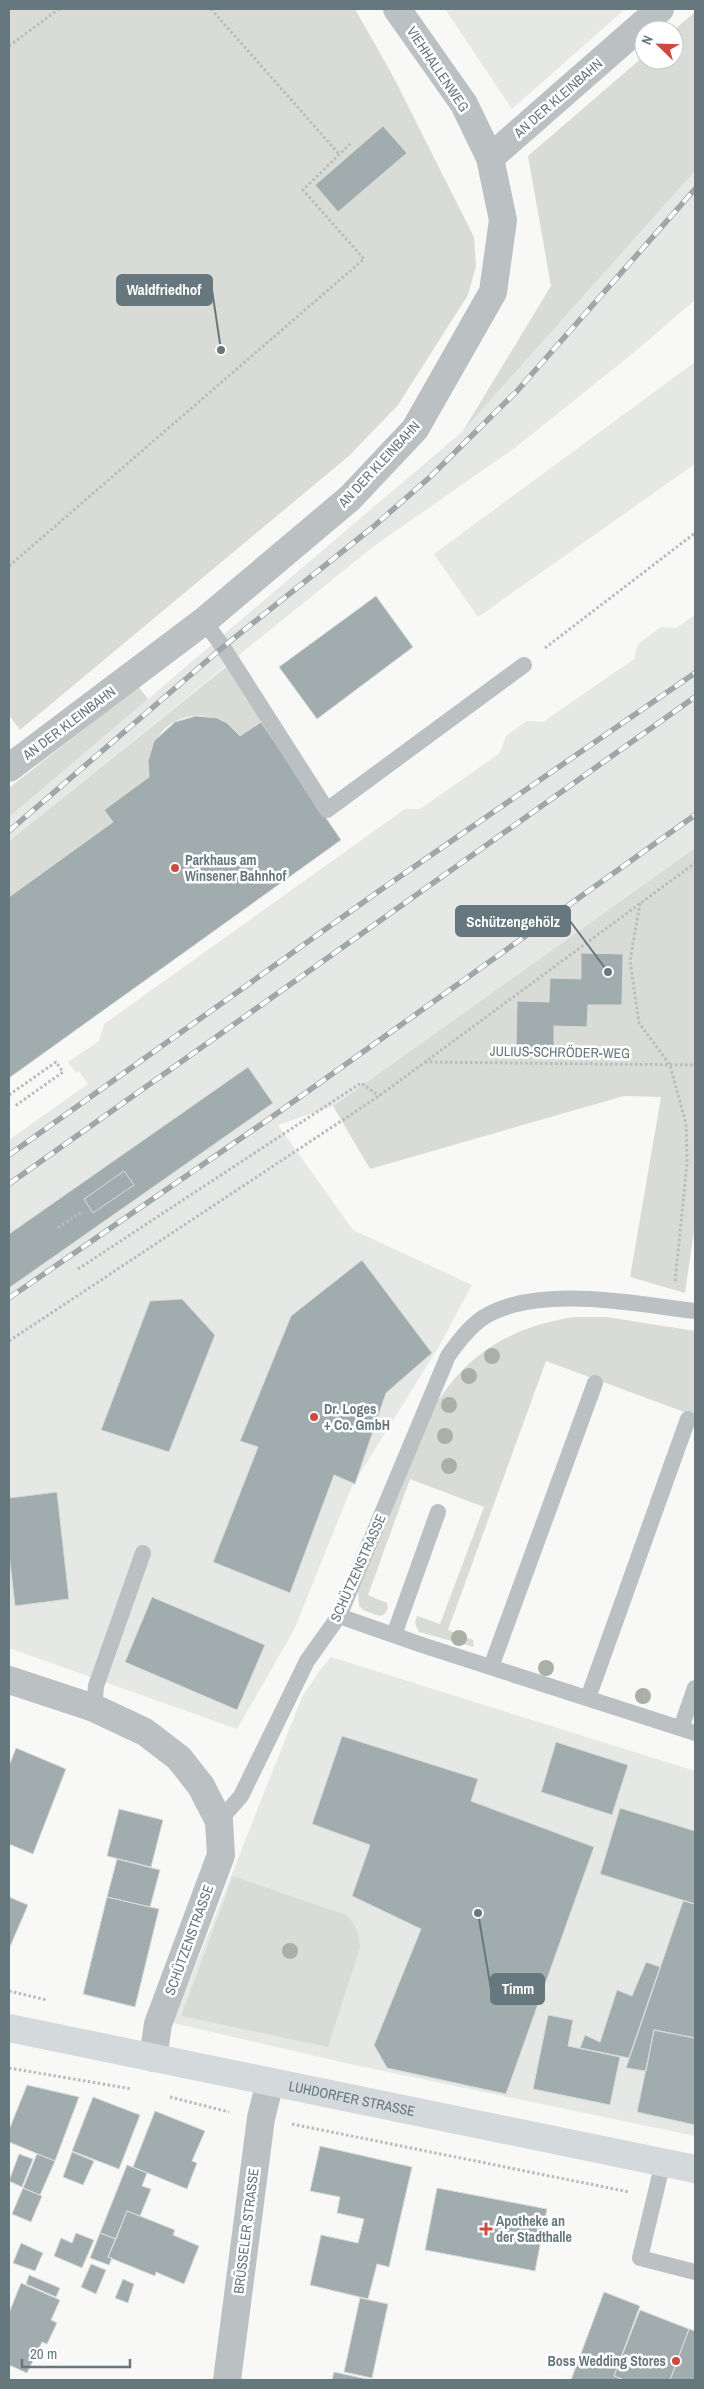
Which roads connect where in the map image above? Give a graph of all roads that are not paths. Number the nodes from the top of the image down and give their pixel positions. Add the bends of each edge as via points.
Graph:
1 (397, 9) edge
2 (660, 9) edge
3 (490, 158) junction
4 (204, 621) junction
5 (524, 665) road end
6 (9, 768) edge
7 (695, 1311) edge
8 (595, 1383) dead end
9 (688, 1419) dead end
10 (438, 1512) dead end
11 (143, 1553) dead end
12 (339, 1616) junction
13 (394, 1635) junction
14 (491, 1667) junction
15 (9, 1680) edge
16 (695, 1688) edge
17 (588, 1698) junction
18 (94, 1708) junction
19 (688, 1731) edge
20 (220, 1821) junction
21 (9, 2028) edge
22 (153, 2058) junction
23 (270, 2082) junction
24 (664, 2162) junction
25 (695, 2169) edge
26 (695, 2272) edge
27 (227, 2380) edge

1 - 3 street, VIEHHALLENWEG via 464,104
2 - 3 street, AN DER KLEINBAHN
3 - 4 street, AN DER KLEINBAHN via 503,220 492,292 415,430 350,498
4 - 5 lane via 327,810
4 - 6 street, AN DER KLEINBAHN
7 - 12 lane, SCHÜTZENSTRASSE via 596,1300 531,1301 484,1317 465,1333 448,1356
8 - 14 lane
9 - 17 lane
10 - 13 lane
11 - 18 lane via 96,1686
12 - 13 lane
12 - 20 lane, SCHÜTZENSTRASSE via 307,1661 241,1796
13 - 14 lane
14 - 17 lane
15 - 18 street, SCHÜTZENSTRASSE
16 - 19 lane
17 - 19 lane
18 - 20 street, SCHÜTZENSTRASSE via 145,1732 179,1758 201,1786
20 - 22 street, SCHÜTZENSTRASSE via 221,1855 158,2024
21 - 22 main road, LUHDORFER STRASSE
22 - 23 main road, LUHDORFER STRASSE
23 - 24 main road, LUHDORFER STRASSE
23 - 27 street, BRÜSSELER STRASSE via 261,2118
24 - 25 main road, LUHDORFER STRASSE
24 - 26 lane via 640,2258

